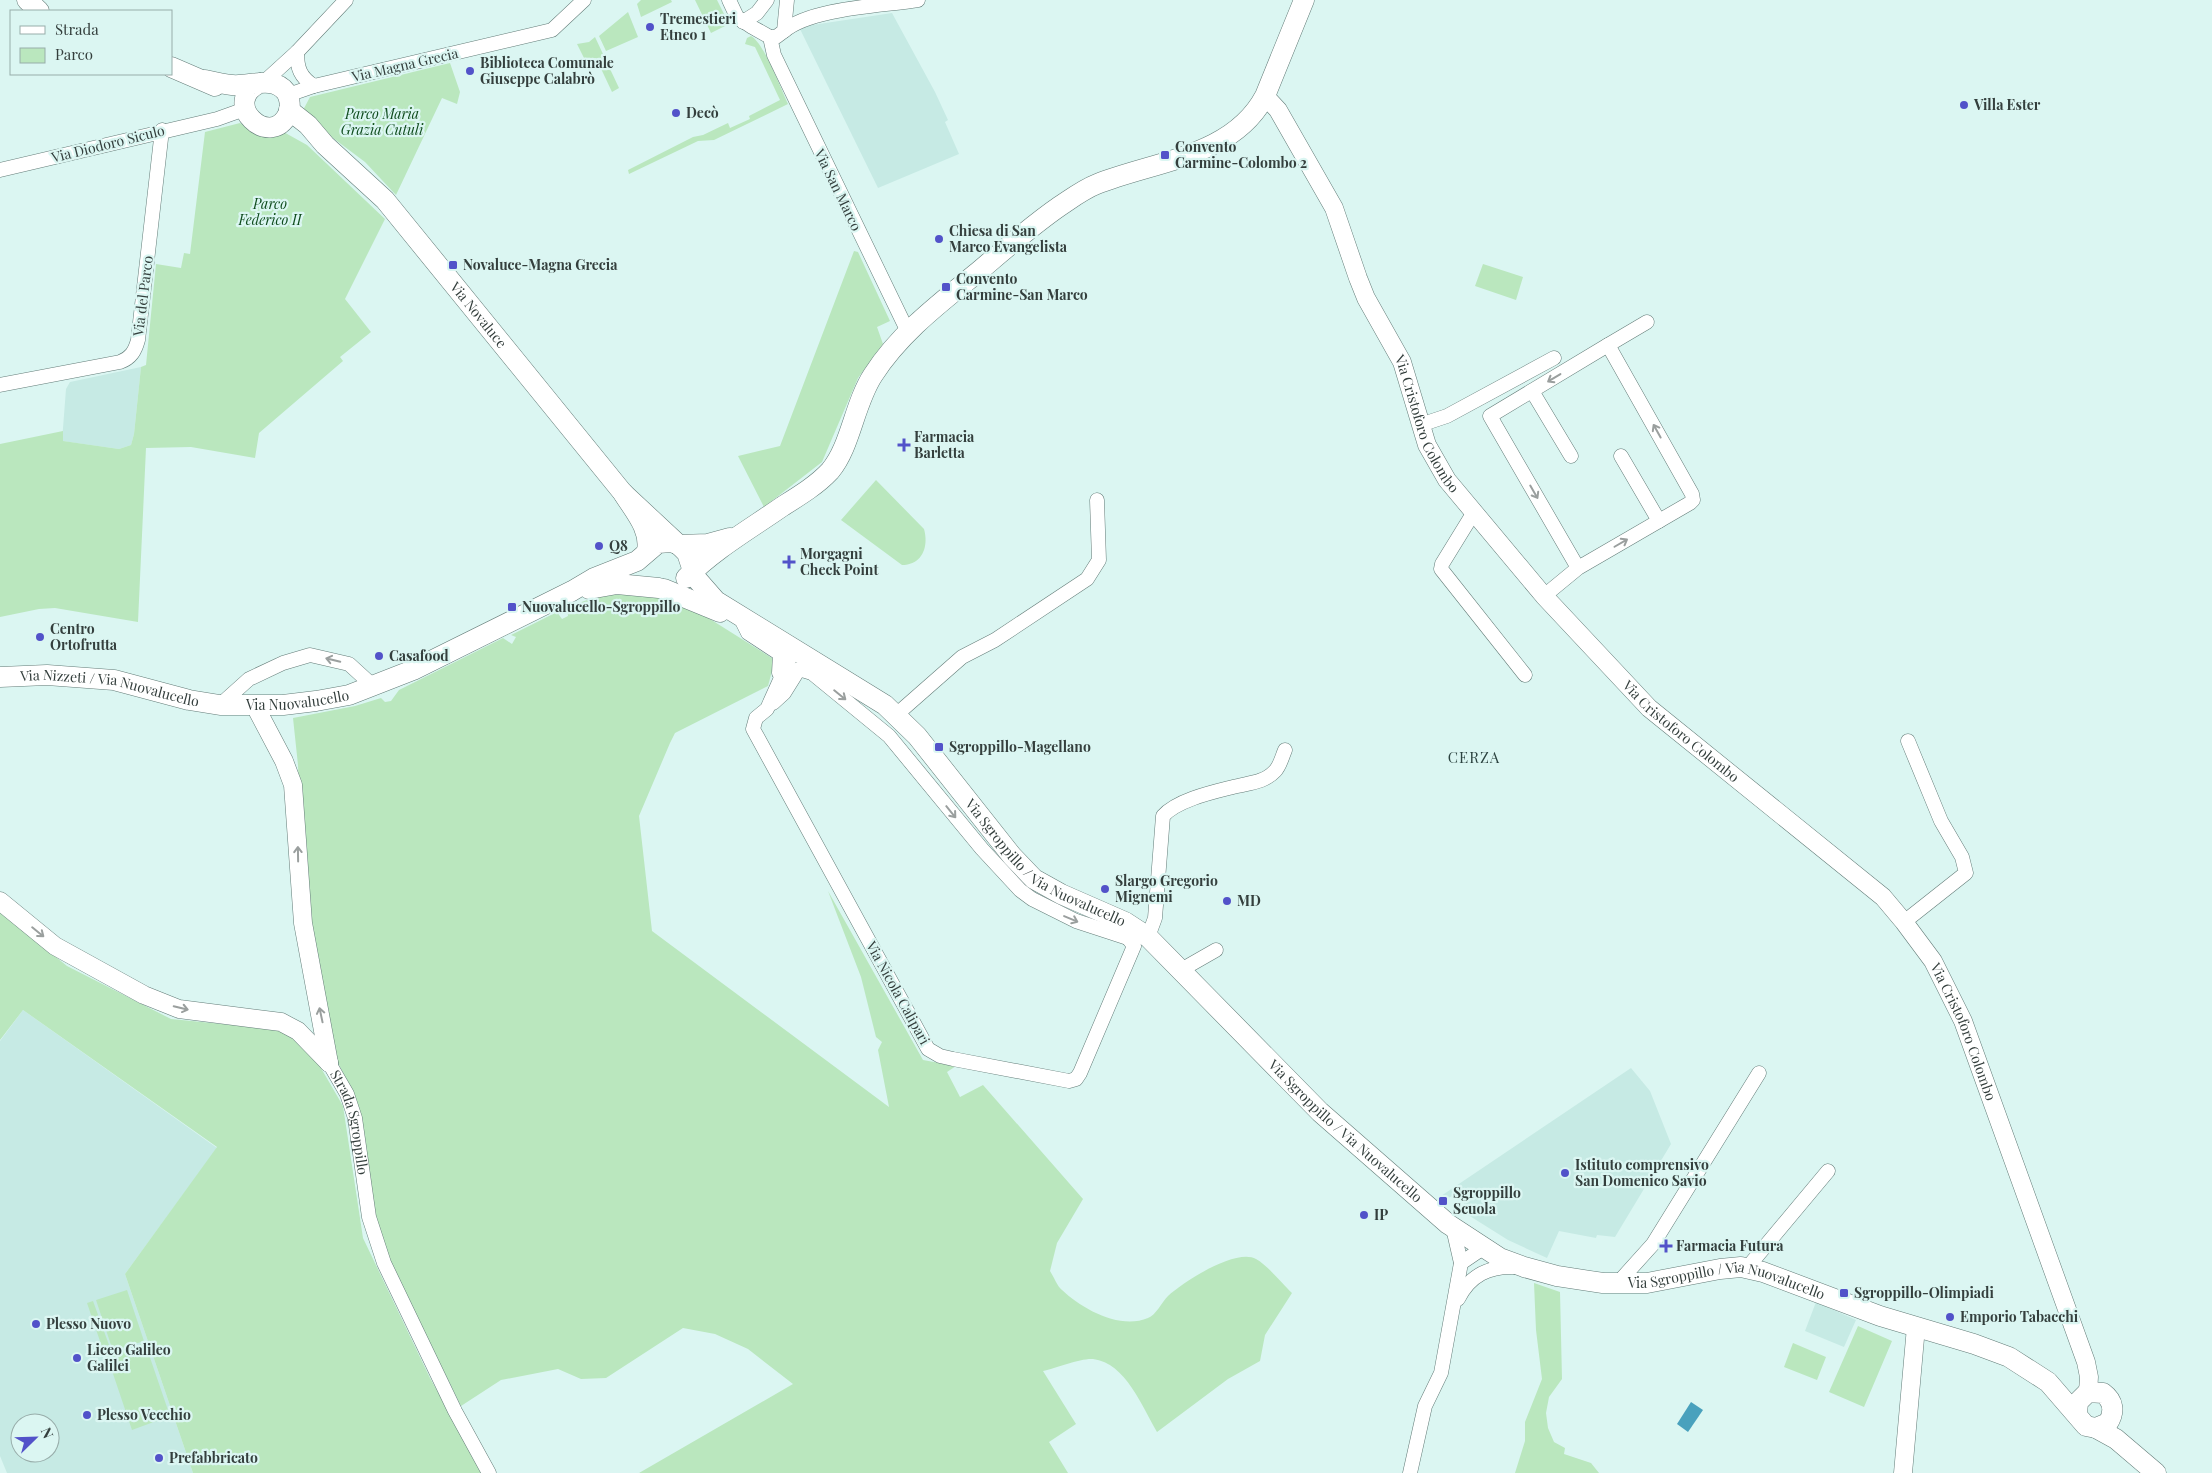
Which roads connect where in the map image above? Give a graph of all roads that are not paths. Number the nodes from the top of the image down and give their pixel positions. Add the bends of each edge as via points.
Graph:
1 (27, 0) edge
2 (346, 0) edge
3 (584, 0) edge
4 (729, 0) edge
5 (766, 0) edge
6 (788, 0) edge
7 (918, 0) edge
8 (1304, 0) edge
9 (37, 10) edge
10 (820, 14) junction
11 (742, 22) junction
12 (784, 31) junction
13 (771, 42) junction
14 (297, 52) junction
15 (172, 67) edge
16 (205, 80) junction
17 (314, 86) junction
18 (278, 93) junction
19 (1265, 96) junction
20 (247, 111) junction
21 (162, 130) junction
22 (0, 170) edge
23 (1647, 322) dead end
24 (908, 332) junction
25 (1608, 345) junction
26 (1554, 358) dead end
27 (0, 386) edge
28 (1532, 391) junction
29 (1420, 425) junction
30 (1571, 456) dead end
31 (1621, 456) dead end
32 (623, 493) junction
33 (1098, 500) dead end
34 (1474, 512) junction
35 (1659, 521) junction
36 (744, 532) junction
37 (678, 545) junction
38 (646, 553) junction
39 (713, 554) junction
40 (1578, 568) junction
41 (690, 572) junction
42 (662, 588) junction
43 (572, 592) junction
44 (1544, 596) junction
45 (716, 601) junction
46 (743, 623) junction
47 (763, 629) junction
48 (794, 649) junction
49 (815, 669) junction
50 (1525, 675) dead end
51 (0, 677) edge
52 (372, 686) junction
53 (777, 686) junction
54 (220, 705) junction
55 (254, 706) junction
56 (767, 709) junction
57 (896, 715) junction
58 (1908, 741) dead end
59 (1285, 750) dead end
60 (0, 901) edge
61 (1904, 922) junction
62 (1137, 934) junction
63 (1216, 950) dead end
64 (1181, 970) junction
65 (329, 1062) junction
66 (1759, 1073) dead end
67 (1828, 1171) dead end
68 (1453, 1228) junction
69 (1653, 1244) junction
70 (1483, 1248) junction
71 (1462, 1263) junction
72 (1524, 1267) junction
73 (1747, 1268) junction
74 (1480, 1273) junction
75 (1647, 1283) junction
76 (1617, 1284) junction
77 (1453, 1308) junction
78 (1916, 1328) junction
79 (2086, 1362) junction
80 (2048, 1382) junction
81 (2087, 1393) junction
82 (2111, 1402) junction
83 (2077, 1414) junction
84 (2096, 1428) junction
85 (2137, 1455) junction
86 (489, 1473) edge
87 (1410, 1473) edge
88 (1903, 1473) edge
89 (2156, 1473) edge

1 - 9 main road
2 - 14 street
3 - 17 street, Via Magna Grecia via 552,30
4 - 11 street
5 - 11 street via 757,13
6 - 10 street via 800,11
6 - 12 street
7 - 10 street
8 - 19 main road
10 - 12 street via 797,21
11 - 13 street
12 - 13 street
13 - 24 street, Via San Marco via 778,64 846,208
14 - 17 street via 300,75
14 - 18 street
15 - 16 main road
16 - 18 main road
16 - 20 main road
17 - 18 street, Via Magna Grecia
18 - 20 main road via 251,89
18 - 20 main road via 274,126 262,127
18 - 32 main road, Via Novaluce via 325,145 385,200
19 - 24 main road via 1248,119 1209,146 1095,185 1067,201
19 - 29 street, Via Cristoforo Colombo via 1278,110 1334,208 1366,298 1402,362
20 - 21 street, Via Diodoro Siculo
21 - 22 street, Via Diodoro Siculo
21 - 27 street, Via del Parco via 135,351 120,362
23 - 25 street
24 - 36 main road via 873,376 830,470 799,496
25 -> 28 street
35 -> 25 street via 1690,503 1692,494
26 - 29 street via 1447,416
28 - 30 street
28 -> 40 street via 1490,416
29 - 34 street, Via Cristoforo Colombo via 1435,461
31 - 35 street
32 - 37 main road
32 - 38 main road via 648,535
33 - 57 street via 1100,560 1087,579 995,640 962,657
34 - 44 street, Via Cristoforo Colombo
34 - 50 street via 1441,569
40 -> 35 street
36 - 37 main road via 708,544
36 - 39 main road
37 - 38 main road via 664,541
37 - 41 main road via 686,553
38 - 42 main road via 642,565 645,576
38 - 43 main road via 637,561 594,578
39 - 41 main road
39 - 45 main road via 711,579
40 - 44 street
41 - 42 main road via 677,586
41 - 45 main road
42 - 43 main road via 617,584
42 - 46 main road
43 - 52 main road via 441,657
44 - 61 street, Via Cristoforo Colombo via 1649,708 1859,876
45 - 47 main road
46 - 47 main road
46 - 53 street via 748,633 780,654
47 - 48 main road, Via Sgroppillo / Via Nuovalucello
48 - 49 main road, Via Sgroppillo / Via Nuovalucello
48 - 53 street, Via Nicola Calipari
49 - 56 street via 799,669 784,693
49 - 57 main road, Via Sgroppillo / Via Nuovalucello via 885,705
49 -> 62 street via 889,736 982,850 1020,890 1076,921
51 - 54 main road, Via Nizzeti / Via Nuovalucello via 47,675 114,680
52 -> 54 street via 349,664 310,655 249,679
52 - 55 main road, Via Nuovalucello via 349,695 316,701
53 - 56 street, Via Nicola Calipari
54 - 55 main road, Via Nuovalucello
65 -> 55 street via 303,923 294,784
56 - 62 street, Via Nicola Calipari via 756,718 753,729 919,1035 934,1053 1069,1081 1076,1079
57 - 62 main road, Via Sgroppillo / Via Nuovalucello via 917,736 1034,879
58 - 61 street via 1941,821 1962,857 1966,874
59 - 62 street via 1277,769 1260,781 1190,800 1162,816 1155,918
60 -> 65 street, Strada Sgroppillo via 56,946 144,995 179,1009 281,1022 298,1031
61 - 79 street, Via Cristoforo Colombo via 1932,961 1963,1021
62 - 64 main road, Via Sgroppillo / Via Nuovalucello
63 - 64 street
64 - 68 main road, Via Sgroppillo / Via Nuovalucello via 1320,1112
65 - 86 street, Strada Sgroppillo via 347,1094 355,1118 369,1217 384,1263 454,1411
66 - 69 street
67 - 73 street
68 - 70 main road, Via Sgroppillo / Via Nuovalucello
68 - 71 street
69 - 75 street via 1641,1273
69 - 76 street
70 - 71 street
70 - 72 main road, Via Sgroppillo / Via Nuovalucello
70 - 74 street
71 - 77 street
72 - 74 street via 1501,1266
72 - 76 main road, Via Sgroppillo / Via Nuovalucello via 1581,1280
73 - 75 main road, Via Sgroppillo / Via Nuovalucello via 1720,1269
73 - 78 main road, Via Sgroppillo / Via Nuovalucello
74 - 77 street via 1463,1288
75 - 76 main road, Via Sgroppillo / Via Nuovalucello
77 - 87 street via 1440,1373 1425,1406
78 - 80 main road, Via Sgroppillo / Via Nuovalucello via 2009,1357
78 - 88 street
79 - 81 street
79 - 82 street
80 - 81 main road via 2069,1392
80 - 83 main road
81 - 82 main road via 2103,1393
81 - 83 main road via 2078,1402
82 - 84 main road via 2113,1411 2108,1422
82 - 85 main road via 2122,1432
83 - 84 main road via 2082,1423
84 - 85 main road
85 - 89 main road

